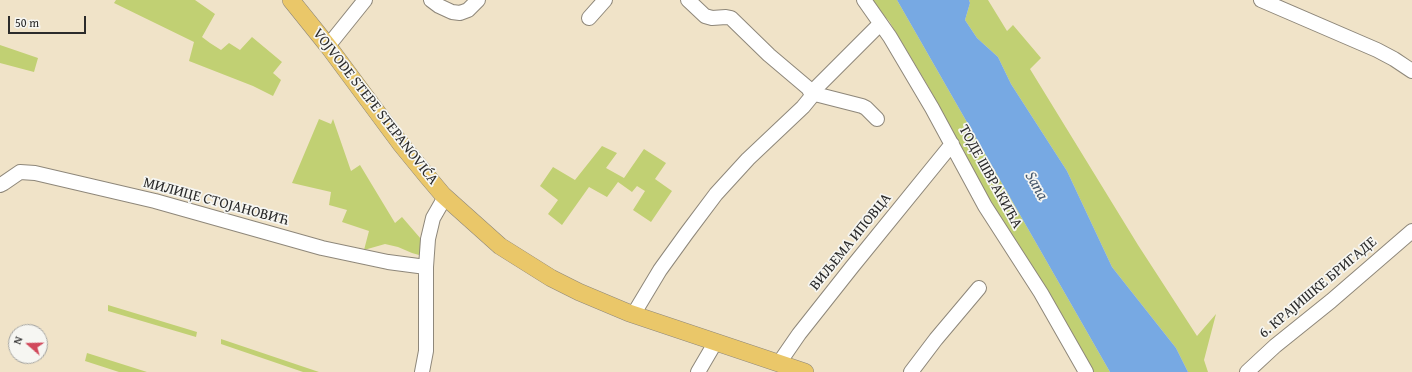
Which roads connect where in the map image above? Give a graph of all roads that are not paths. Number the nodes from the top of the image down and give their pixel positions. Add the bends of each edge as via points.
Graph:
1 (291, 0) edge
2 (365, 0) edge
3 (431, 0) edge
4 (478, 0) edge
5 (605, 0) edge
6 (688, 0) edge
7 (864, 0) edge
8 (1261, 0) edge
9 (590, 18) dead end
10 (880, 24) junction
11 (328, 46) junction
12 (1412, 71) edge
13 (811, 93) junction
14 (877, 119) dead end
15 (952, 144) junction
16 (0, 185) edge
17 (445, 197) junction
18 (1412, 231) edge
19 (426, 267) junction
20 (979, 288) dead end
21 (633, 315) junction
22 (715, 343) junction
23 (779, 363) junction
24 (422, 372) edge
25 (698, 372) edge
26 (805, 372) edge
27 (911, 372) edge
28 (1086, 372) edge
29 (1247, 372) edge

1 - 11 main road, VOJVODE STEPE STEPANOVIĆA
2 - 11 street
3 - 4 street via 452,12 460,13 468,10
5 - 9 street
6 - 13 street via 705,16 731,18
7 - 10 street, ТОДЕ ШВРАКИЋА
8 - 12 street via 1377,50
10 - 13 street
10 - 15 street, ТОДЕ ШВРАКИЋА
11 - 17 main road, VOJVODE STEPE STEPANOVIĆA via 400,143
13 - 14 street via 862,106
13 - 21 street via 810,100 748,159 716,194 660,270
15 - 23 street, ВИЉЕМА ИПОВЦА via 823,303
15 - 28 street, ТОДЕ ШВРАКИЋА via 985,206
16 - 19 street, МИЛИЦЕ СТОЈАНОВИЋ via 20,172 35,173 155,202 322,248
17 - 19 street via 433,218
17 - 21 main road, VOJVODE STEPE STEPANOVIĆA via 500,246 522,261 579,292
18 - 29 street, 6. КРАЈИШКЕ БРИГАДЕ
19 - 24 street via 426,351
20 - 27 street
21 - 22 main road, VOJVODE STEPE STEPANOVIĆA
22 - 23 main road, VOJVODE STEPE STEPANOVIĆA
22 - 25 street
23 - 26 main road, VOJVODE STEPE STEPANOVIĆA

